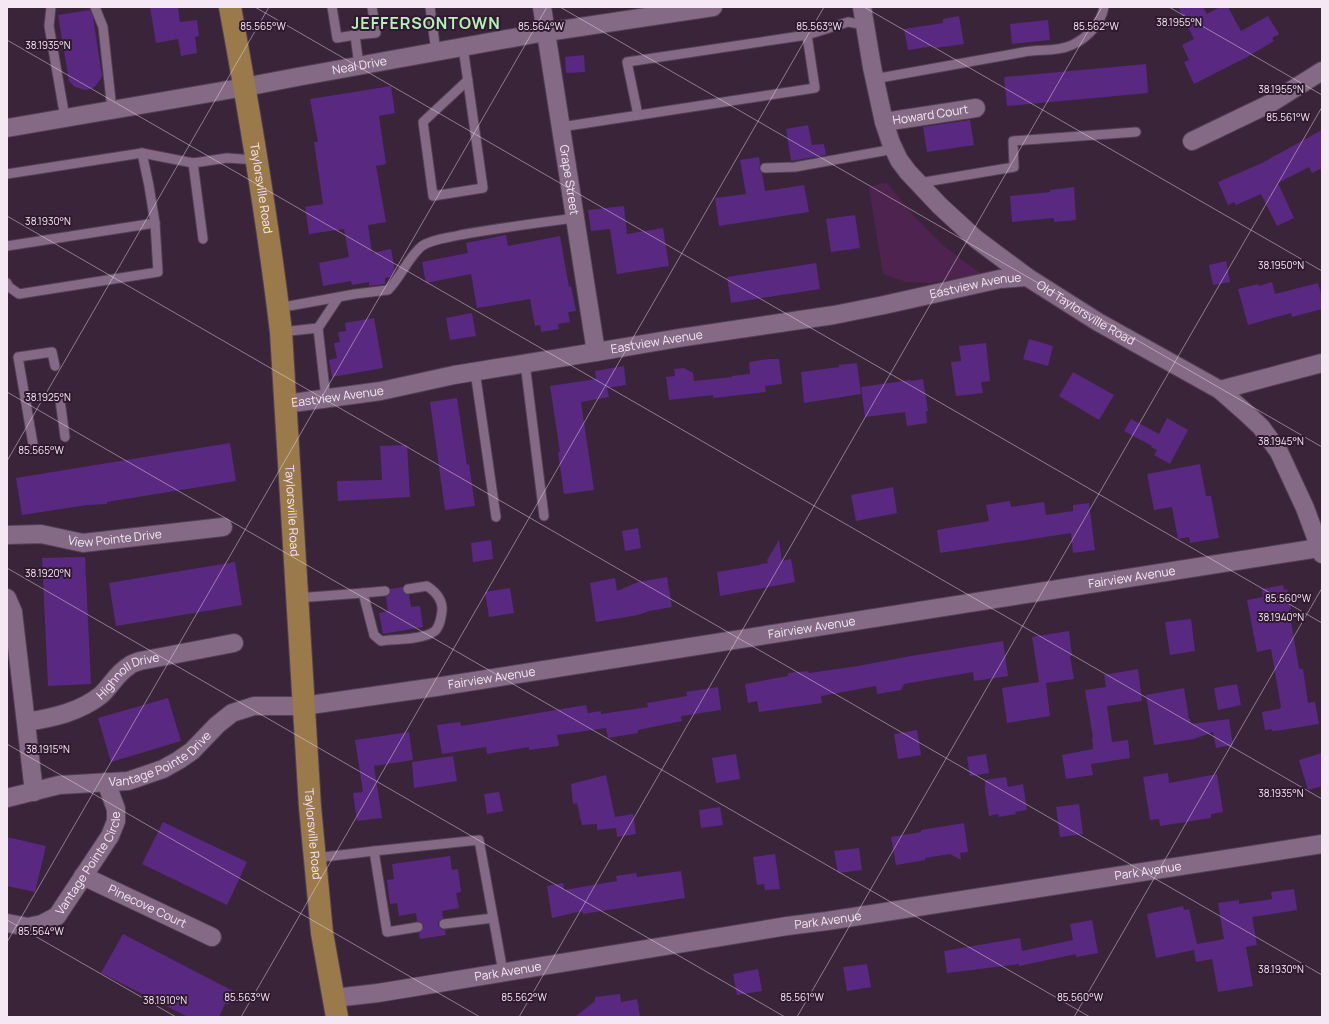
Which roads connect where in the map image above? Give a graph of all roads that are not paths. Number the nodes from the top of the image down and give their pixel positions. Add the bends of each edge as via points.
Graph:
1 (51, 7) edge
2 (95, 7) edge
3 (230, 7) edge
4 (332, 7) edge
5 (372, 7) edge
6 (430, 7) edge
7 (542, 7) edge
8 (713, 7) edge
9 (862, 7) edge
10 (1104, 7) edge
11 (678, 10) edge
12 (865, 26) junction
13 (546, 33) junction
14 (355, 35) junction
15 (807, 36) junction
16 (463, 47) junction
17 (436, 52) junction
18 (359, 66) junction
19 (1322, 72) edge
20 (874, 79) junction
21 (468, 80) junction
22 (245, 87) junction
23 (976, 108) dead end
24 (112, 110) junction
25 (638, 115) junction
26 (65, 118) junction
27 (884, 122) junction
28 (561, 127) junction
29 (7, 128) edge
30 (1136, 132) dead end
31 (1192, 141) dead end
32 (894, 149) junction
33 (142, 153) junction
34 (257, 160) junction
35 (193, 163) junction
36 (765, 168) dead end
37 (7, 174) edge
38 (919, 183) junction
39 (575, 218) junction
40 (155, 223) junction
41 (203, 238) dead end
42 (7, 246) edge
43 (1027, 277) junction
44 (7, 282) edge
45 (338, 298) junction
46 (278, 308) junction
47 (318, 328) junction
48 (281, 332) junction
49 (596, 352) junction
50 (525, 363) junction
51 (1322, 363) edge
52 (55, 366) dead end
53 (475, 372) junction
54 (1220, 390) junction
55 (326, 398) junction
56 (60, 400) dead end
57 (285, 404) junction
58 (65, 437) dead end
59 (33, 444) dead end
60 (544, 516) dead end
61 (496, 517) dead end
62 (223, 527) dead end
63 (7, 535) edge
64 (1320, 551) edge
65 (408, 589) dead end
66 (385, 591) dead end
67 (363, 593) junction
68 (7, 598) edge
69 (297, 598) junction
70 (11, 635) edge
71 (234, 643) dead end
72 (303, 706) junction
73 (26, 722) junction
74 (106, 782) junction
75 (34, 792) junction
76 (7, 798) edge
77 (1322, 844) edge
78 (374, 851) junction
79 (314, 858) junction
80 (84, 876) junction
81 (493, 918) junction
82 (7, 923) edge
83 (444, 924) dead end
84 (418, 927) dead end
85 (212, 937) dead end
86 (503, 972) junction
87 (335, 1008) edge

1 - 26 lane via 49,26
2 - 24 lane via 103,27
3 - 22 main road, Taylorsville Road
4 - 14 lane via 337,38
5 - 14 lane via 376,33
6 - 17 lane
7 - 13 street, Grape Street
8 - 11 street, Neal Drive
9 - 12 street, Old Taylorsville Road
10 - 20 lane via 1091,33 1074,45 1061,50 1031,51
11 - 13 street, Neal Drive
12 - 15 lane via 848,22
12 - 20 street, Old Taylorsville Road
13 - 16 street, Neal Drive
13 - 28 street, Grape Street
14 - 18 lane
15 - 25 lane via 815,88
15 - 25 lane via 627,62
16 - 17 street, Neal Drive
16 - 21 lane
17 - 18 street, Neal Drive
18 - 22 street, Neal Drive
19 - 31 street via 1271,103
20 - 27 street, Old Taylorsville Road
21 - 21 lane via 482,188 433,196 423,122
22 - 24 street, Neal Drive
22 - 34 main road, Taylorsville Road
23 - 27 street, Howard Court
24 - 26 street, Neal Drive
25 - 28 lane
26 - 29 street, Neal Drive
27 - 32 street, Old Taylorsville Road
28 - 39 street, Grape Street
30 - 38 lane via 1014,141 1014,167
32 - 36 lane via 795,167
32 - 38 street, Old Taylorsville Road via 899,160
33 - 35 lane
33 - 37 lane
33 - 40 lane
34 - 35 lane via 227,158
34 - 46 main road, Taylorsville Road
35 - 41 lane
38 - 43 street, Old Taylorsville Road via 976,239
39 - 45 lane via 436,240 416,251 388,290
39 - 49 street, Grape Street
40 - 42 lane
40 - 44 lane via 158,272 19,294 9,287
43 - 49 street, Eastview Avenue via 1000,279 834,315
43 - 54 street, Old Taylorsville Road via 1098,322
45 - 46 lane
45 - 47 lane
46 - 48 main road, Taylorsville Road
47 - 48 lane
47 - 55 lane
48 - 57 main road, Taylorsville Road
49 - 50 street, Eastview Avenue
50 - 53 street, Eastview Avenue
50 - 60 lane
51 - 54 street
52 - 59 lane via 52,352 18,357
53 - 55 street, Eastview Avenue
53 - 61 lane
54 - 64 street, Old Taylorsville Road via 1261,427 1279,452 1305,508
55 - 57 street, Eastview Avenue
56 - 58 lane
57 - 69 main road, Taylorsville Road
62 - 63 street, View Pointe Drive via 83,543 41,534
64 - 72 street, Fairview Avenue
65 - 67 lane via 427,586 436,592 442,606 441,621 436,630 426,636 381,641 374,636
66 - 67 lane
67 - 69 lane
68 - 70 street via 13,612
69 - 72 main road, Taylorsville Road
70 - 73 street
71 - 73 street, Highnoll Drive via 140,661 128,666 102,694 85,707
72 - 74 street, Vantage Pointe Drive via 254,706 232,712 192,751 163,769 128,781
72 - 79 main road, Taylorsville Road
73 - 75 street
74 - 75 street, Vantage Pointe Drive via 59,786
74 - 80 street, Vantage Pointe Circle via 116,809 116,820 110,836
75 - 76 street, Vantage Pointe Drive
77 - 86 street, Park Avenue
78 - 79 lane
78 - 81 lane via 479,840
78 - 84 lane via 387,932
79 - 87 main road, Taylorsville Road via 326,965
80 - 82 street, Vantage Pointe Circle via 57,916 42,924 28,927
80 - 85 street, Pinecove Court
81 - 83 lane
81 - 86 lane
86 - 87 street, Park Avenue via 378,992

